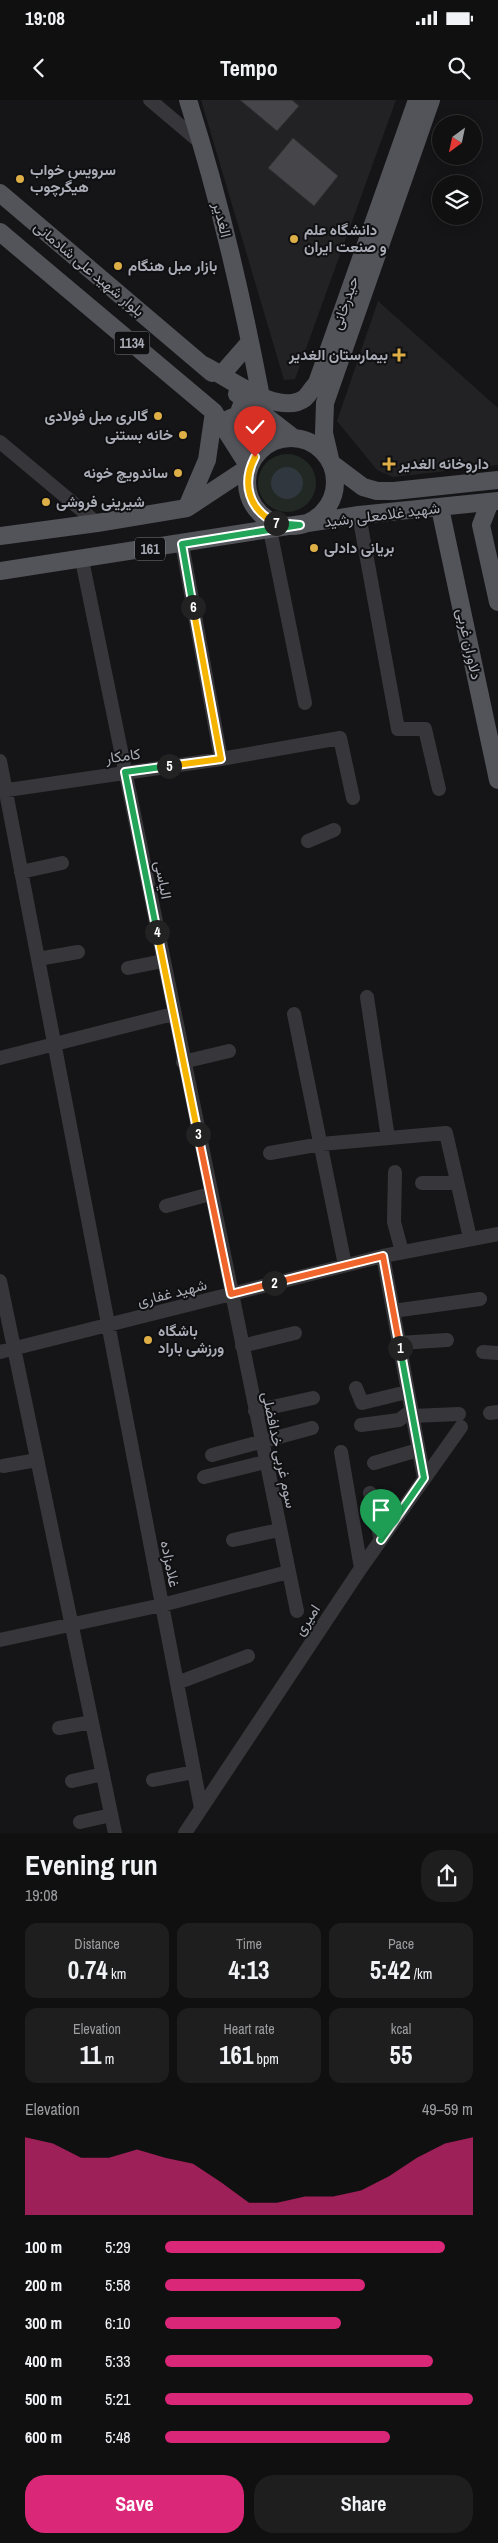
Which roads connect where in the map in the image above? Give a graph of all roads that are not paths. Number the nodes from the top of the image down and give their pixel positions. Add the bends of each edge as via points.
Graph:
1 (150, 100) edge
2 (188, 100) edge
3 (417, 100) edge
4 (431, 100) edge
5 (202, 144) junction
6 (0, 193) edge
7 (0, 232) edge
8 (250, 342) junction
9 (203, 366) junction
10 (222, 374) junction
11 (252, 398) junction
12 (218, 417) junction
13 (294, 438) junction
14 (0, 442) edge
15 (331, 463) junction
16 (249, 467) junction
17 (498, 480) edge
18 (494, 501) edge
19 (187, 508) junction
20 (440, 508) junction
21 (359, 515) junction
22 (97, 523) junction
23 (300, 525) junction
24 (270, 530) junction
25 (0, 536) edge
26 (182, 544) junction
27 (82, 560) junction
28 (0, 571) edge
29 (498, 602) edge
30 (305, 703) dead end
31 (221, 759) junction
32 (0, 761) edge
33 (125, 772) junction
34 (498, 780) edge
35 (439, 789) dead end
36 (3, 791) edge
37 (353, 798) dead end
38 (334, 830) dead end
39 (308, 841) dead end
40 (62, 863) dead end
41 (21, 872) junction
42 (78, 952) dead end
43 (38, 959) junction
44 (163, 961) junction
45 (128, 968) dead end
46 (367, 997) dead end
47 (173, 1014) junction
48 (294, 1014) dead end
49 (54, 1044) junction
50 (229, 1050) dead end
51 (0, 1058) edge
52 (183, 1062) junction
53 (388, 1138) junction
54 (320, 1144) junction
55 (270, 1153) dead end
56 (395, 1172) dead end
57 (422, 1183) dead end
58 (457, 1183) junction
59 (210, 1194) junction
60 (166, 1206) dead end
61 (498, 1234) edge
62 (470, 1238) junction
63 (402, 1252) junction
64 (383, 1256) junction
65 (345, 1266) junction
66 (0, 1281) edge
67 (231, 1294) junction
68 (480, 1299) dead end
69 (393, 1311) junction
70 (108, 1325) junction
71 (295, 1332) dead end
72 (447, 1340) dead end
73 (399, 1343) junction
74 (242, 1346) junction
75 (14, 1349) junction
76 (0, 1352) edge
77 (484, 1352) dead end
78 (498, 1353) edge
79 (356, 1388) dead end
80 (407, 1392) junction
81 (313, 1398) dead end
82 (255, 1411) junction
83 (411, 1414) junction
84 (361, 1425) dead end
85 (312, 1428) dead end
86 (261, 1442) junction
87 (418, 1450) junction
88 (341, 1452) dead end
89 (212, 1455) dead end
90 (37, 1460) junction
91 (265, 1462) junction
92 (374, 1463) dead end
93 (3, 1466) dead end
94 (204, 1477) dead end
95 (424, 1478) junction
96 (370, 1493) dead end
97 (279, 1530) junction
98 (233, 1540) dead end
99 (381, 1540) junction
100 (361, 1568) junction
101 (288, 1572) junction
102 (162, 1605) junction
103 (297, 1611) dead end
104 (72, 1624) junction
105 (0, 1640) edge
106 (248, 1656) dead end
107 (177, 1683) junction
108 (92, 1722) junction
109 (60, 1728) dead end
110 (194, 1772) junction
111 (103, 1774) junction
112 (153, 1780) dead end
113 (72, 1781) dead end
114 (201, 1808) junction
115 (111, 1815) junction
116 (80, 1822) dead end
117 (111, 1833) edge
118 (185, 1833) edge

1 - 5 street
2 - 5 main road, الغدیر
3 - 11 main road, حیدرخانی via 317,383 304,399 273,403
4 - 15 main road, حیدرخانی via 325,403 324,433
5 - 8 main road, الغدیر
6 - 9 main road, بلوار شهید علی شادمانی / 1134
7 - 12 main road, بلوار شهید علی شادمانی / 1134
8 - 10 main road
8 - 11 main road, الغدیر
9 - 10 main road, حیدرخانی
9 - 11 main road, بلوار شهید علی شادمانی / 1134
10 - 11 main road, حیدرخانی
11 - 12 main road via 238,415
11 - 13 main road, بلوار شهید علی شادمانی / 1134
12 - 16 main road, بلوار شهید علی شادمانی / 1134
12 - 19 main road via 207,460
13 - 15 main road via 322,450
13 - 16 main road via 267,445
14 - 22 street
15 - 17 main road, شهید غلامعلی رشید via 363,487 377,491
15 - 23 main road via 335,489 331,502 318,517
16 - 19 main road, 161
16 - 23 main road via 248,490 258,511 277,524
18 - 20 main road, شهید غلامعلی رشید / 161
18 - 29 main road via 481,525
19 - 22 main road, 161
20 - 21 main road, شهید غلامعلی رشید / 161
20 - 34 main road, دلاوران غربی
21 - 23 main road, شهید غلامعلی رشید / 161
21 - 35 street via 398,729 425,729
22 - 25 main road, 161
23 - 24 main road, شهید غلامعلی رشید / 161
24 - 26 main road, شهید غلامعلی رشید / 161
24 - 30 street
26 - 27 main road, شهید غلامعلی رشید / 161
26 - 31 street
27 - 28 main road, شهید غلامعلی رشید / 161
27 - 33 street, الیاسی
31 - 33 street, کامکار
31 - 37 street, کامکار via 340,738
32 - 36 street, غلامزاده
33 - 36 street, کامکار
33 - 44 street, الیاسی
36 - 41 street, غلامزاده
38 - 39 street
40 - 41 street
41 - 43 street, غلامزاده
42 - 43 street
43 - 49 street, غلامزاده
44 - 45 street
44 - 47 street, الیاسی
46 - 53 street
47 - 49 street
47 - 52 street, الیاسی
48 - 54 street
49 - 51 street
49 - 70 street, غلامزاده
50 - 52 street
52 - 59 street, الیاسی
53 - 54 street
53 - 58 street via 446,1133
54 - 55 street
54 - 65 street
56 - 63 street via 394,1222
57 - 58 street
58 - 62 street
59 - 60 street
59 - 67 street, الیاسی
61 - 62 street, شهید غفاری
62 - 63 street, شهید غفاری
63 - 64 street, شهید غفاری
64 - 65 street, شهید غفاری
64 - 69 street
65 - 67 street, شهید غفاری
66 - 75 street
67 - 70 street, شهید غفاری
67 - 74 street, سوم غربی خدافضلی
68 - 69 street
69 - 73 street
70 - 75 street, شهید غفاری
70 - 102 street, غلامزاده
71 - 74 street
72 - 73 street
73 - 80 street
74 - 82 street, سوم غربی خدافضلی
75 - 76 street, شهید غفاری
75 - 90 street
77 - 78 street
79 - 80 street via 362,1403
80 - 83 street
81 - 82 street
82 - 86 street, سوم غربی خدافضلی
83 - 84 street via 399,1420
83 - 87 street
83 - 95 street, امیری via 460,1421
85 - 86 street
86 - 89 street
86 - 91 street, سوم غربی خدافضلی
87 - 92 street
87 - 95 street
88 - 100 street
90 - 93 street
90 - 104 street
91 - 94 street
91 - 97 street, سوم غربی خدافضلی
95 - 99 street, امیری
96 - 99 street
97 - 98 street
97 - 101 street, سوم غربی خدافضلی
99 - 100 street, امیری
100 - 114 street, امیری
101 - 102 street
101 - 103 street, سوم غربی خدافضلی
102 - 104 street
102 - 107 street, غلامزاده
104 - 105 street
104 - 108 street
106 - 107 street
107 - 110 street, غلامزاده
108 - 109 street
108 - 111 street
110 - 112 street
110 - 114 street, غلامزاده
111 - 113 street
111 - 115 street
114 - 118 street, امیری
115 - 116 street
115 - 117 street

